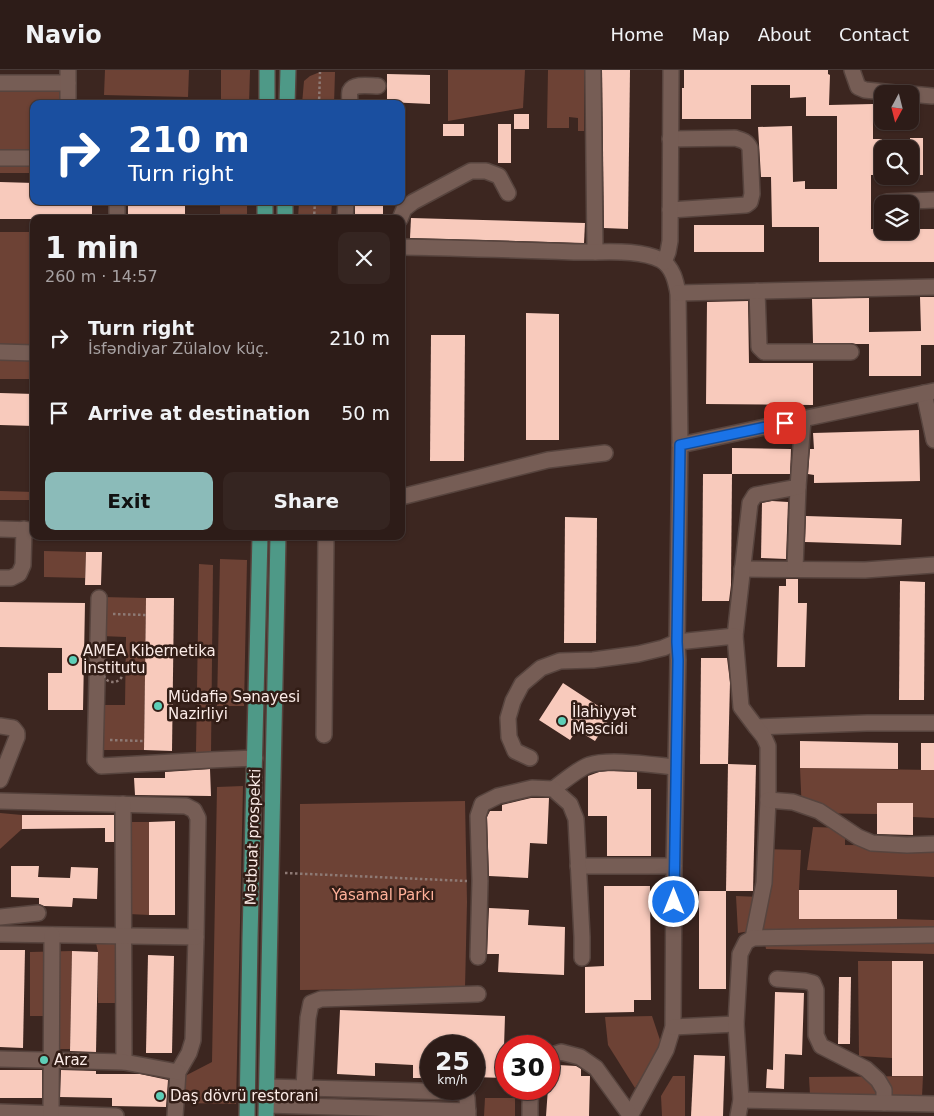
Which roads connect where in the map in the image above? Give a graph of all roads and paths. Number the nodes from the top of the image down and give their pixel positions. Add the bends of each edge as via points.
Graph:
1 (267, 70) edge
2 (288, 70) edge
3 (593, 70) edge
4 (672, 70) edge
5 (852, 70) edge
6 (320, 72) dead end
7 (46, 77) edge
8 (68, 77) edge
9 (0, 82) edge
10 (378, 86) dead end
11 (874, 91) edge
12 (919, 95) edge
13 (932, 96) dead end
14 (68, 100) edge
15 (267, 100) edge
16 (287, 100) edge
17 (319, 100) edge
18 (350, 100) edge
19 (670, 139) junction
20 (0, 158) edge
21 (30, 158) edge
22 (508, 193) dead end
23 (934, 200) edge
24 (919, 201) edge
25 (670, 210) junction
26 (402, 215) edge
27 (405, 246) edge
28 (595, 252) junction
29 (664, 262) junction
30 (934, 287) edge
31 (757, 291) junction
32 (678, 293) junction
33 (0, 352) edge
34 (851, 352) dead end
35 (30, 353) edge
36 (929, 392) edge
37 (803, 419) junction
38 (934, 440) edge
39 (680, 445) junction
40 (605, 453) dead end
41 (798, 487) junction
42 (405, 496) edge
43 (0, 529) edge
44 (29, 529) edge
45 (260, 540) edge
46 (278, 540) edge
47 (326, 540) edge
48 (934, 565) edge
49 (742, 569) junction
50 (795, 569) junction
51 (0, 578) edge
52 (98, 598) dead end
53 (109, 614) dead end
54 (146, 615) dead end
55 (735, 636) junction
56 (677, 642) junction
57 (108, 654) dead end
58 (108, 664) dead end
59 (123, 672) dead end
60 (145, 672) dead end
61 (934, 723) edge
62 (0, 726) edge
63 (756, 727) junction
64 (324, 735) dead end
65 (107, 740) dead end
66 (144, 741) dead end
67 (255, 758) junction
68 (530, 758) dead end
69 (675, 767) junction
70 (0, 780) edge
71 (553, 789) junction
72 (768, 800) junction
73 (0, 801) edge
74 (123, 804) junction
75 (934, 844) edge
76 (578, 866) junction
77 (674, 866) junction
78 (272, 872) junction
79 (480, 881) junction
80 (38, 913) dead end
81 (0, 917) edge
82 (0, 934) edge
83 (52, 935) junction
84 (123, 936) junction
85 (934, 936) edge
86 (196, 937) junction
87 (753, 938) junction
88 (478, 957) dead end
89 (582, 958) dead end
90 (776, 980) dead end
91 (478, 994) dead end
92 (736, 1024) junction
93 (673, 1027) junction
94 (560, 1052) edge
95 (0, 1059) edge
96 (51, 1060) junction
97 (124, 1062) junction
98 (178, 1072) junction
99 (267, 1088) junction
100 (304, 1088) junction
101 (530, 1100) edge
102 (741, 1100) junction
103 (884, 1103) junction
104 (934, 1104) edge
105 (908, 1110) edge
106 (266, 1111) edge
107 (468, 1113) edge
108 (10, 1114) edge
109 (51, 1114) junction
110 (630, 1115) edge
111 (116, 1116) edge
112 (175, 1116) edge
113 (247, 1116) edge
114 (530, 1116) edge
115 (738, 1116) edge

1 - 15 main road
2 - 16 main road
3 - 28 street
4 - 19 street
5 - 11 street via 858,86
6 - 17 path
7 - 8 street
7 - 9 street
8 - 14 street
10 - 18 street via 354,87
12 - 13 street
19 - 25 street
19 - 25 street via 735,138 748,143 752,194 746,206
20 - 21 street
22 - 26 street via 499,176 486,171 471,172 413,202
23 - 24 street
25 - 29 street via 670,241
27 - 28 street
28 - 29 street via 648,254
29 - 32 street via 673,273
30 - 31 street
31 - 32 street
31 - 34 street via 759,346 764,352
32 - 39 street
33 - 35 street
36 - 37 street
36 - 38 street
37 - 39 street
37 - 41 street
39 - 56 street
40 - 42 street via 548,460
41 - 49 street via 755,495 750,503
41 - 50 street
43 - 44 street
44 - 51 street via 19,574
45 - 67 main road, Mətbuat prospekti
46 - 78 main road, Mətbuat prospekti
47 - 64 street
48 - 50 street via 865,570
49 - 50 street
49 - 55 street
52 - 67 street via 95,760 101,766
53 - 54 path
55 - 56 street
55 - 63 street via 741,707
56 - 68 street via 638,654 593,660 560,660 541,668 522,684 508,718 509,737 515,751
56 - 69 street
57 - 58 path
59 - 60 path
61 - 63 street
62 - 70 street via 14,728 17,733
63 - 72 street via 768,746
65 - 66 path
67 - 113 main road, Mətbuat prospekti
69 - 71 street via 599,762 587,765
69 - 77 street
71 - 76 street via 570,804 576,819
71 - 79 street via 532,788 498,796 482,804 478,816
72 - 75 street via 793,802 820,811 872,843
72 - 87 street via 764,883
73 - 74 street
74 - 84 street
74 - 86 street via 186,806 194,810 198,818
76 - 77 street
76 - 89 street
77 - 93 street
78 - 79 path
78 - 99 main road, Mətbuat prospekti
79 - 88 street
80 - 81 street
82 - 83 street
83 - 84 street
83 - 96 street
84 - 86 street
84 - 97 street
85 - 87 street
86 - 98 street via 193,1040 190,1054
87 - 92 street via 746,942 740,954
90 - 103 street via 813,983 816,990 816,1036 821,1046 866,1069 884,1090
91 - 100 street via 321,999 311,1003
92 - 93 street
92 - 102 street
93 - 110 street via 666,1050
94 - 110 street via 580,1057 596,1068
95 - 96 street
96 - 97 street
96 - 109 street
97 - 98 street
98 - 112 street
99 - 100 street
99 - 106 main road, Mətbuat prospekti
100 - 107 street via 458,1092 467,1098
101 - 114 street
102 - 103 street
102 - 115 street
103 - 105 street
104 - 105 street
106 - 107 street
108 - 109 street
109 - 111 street

